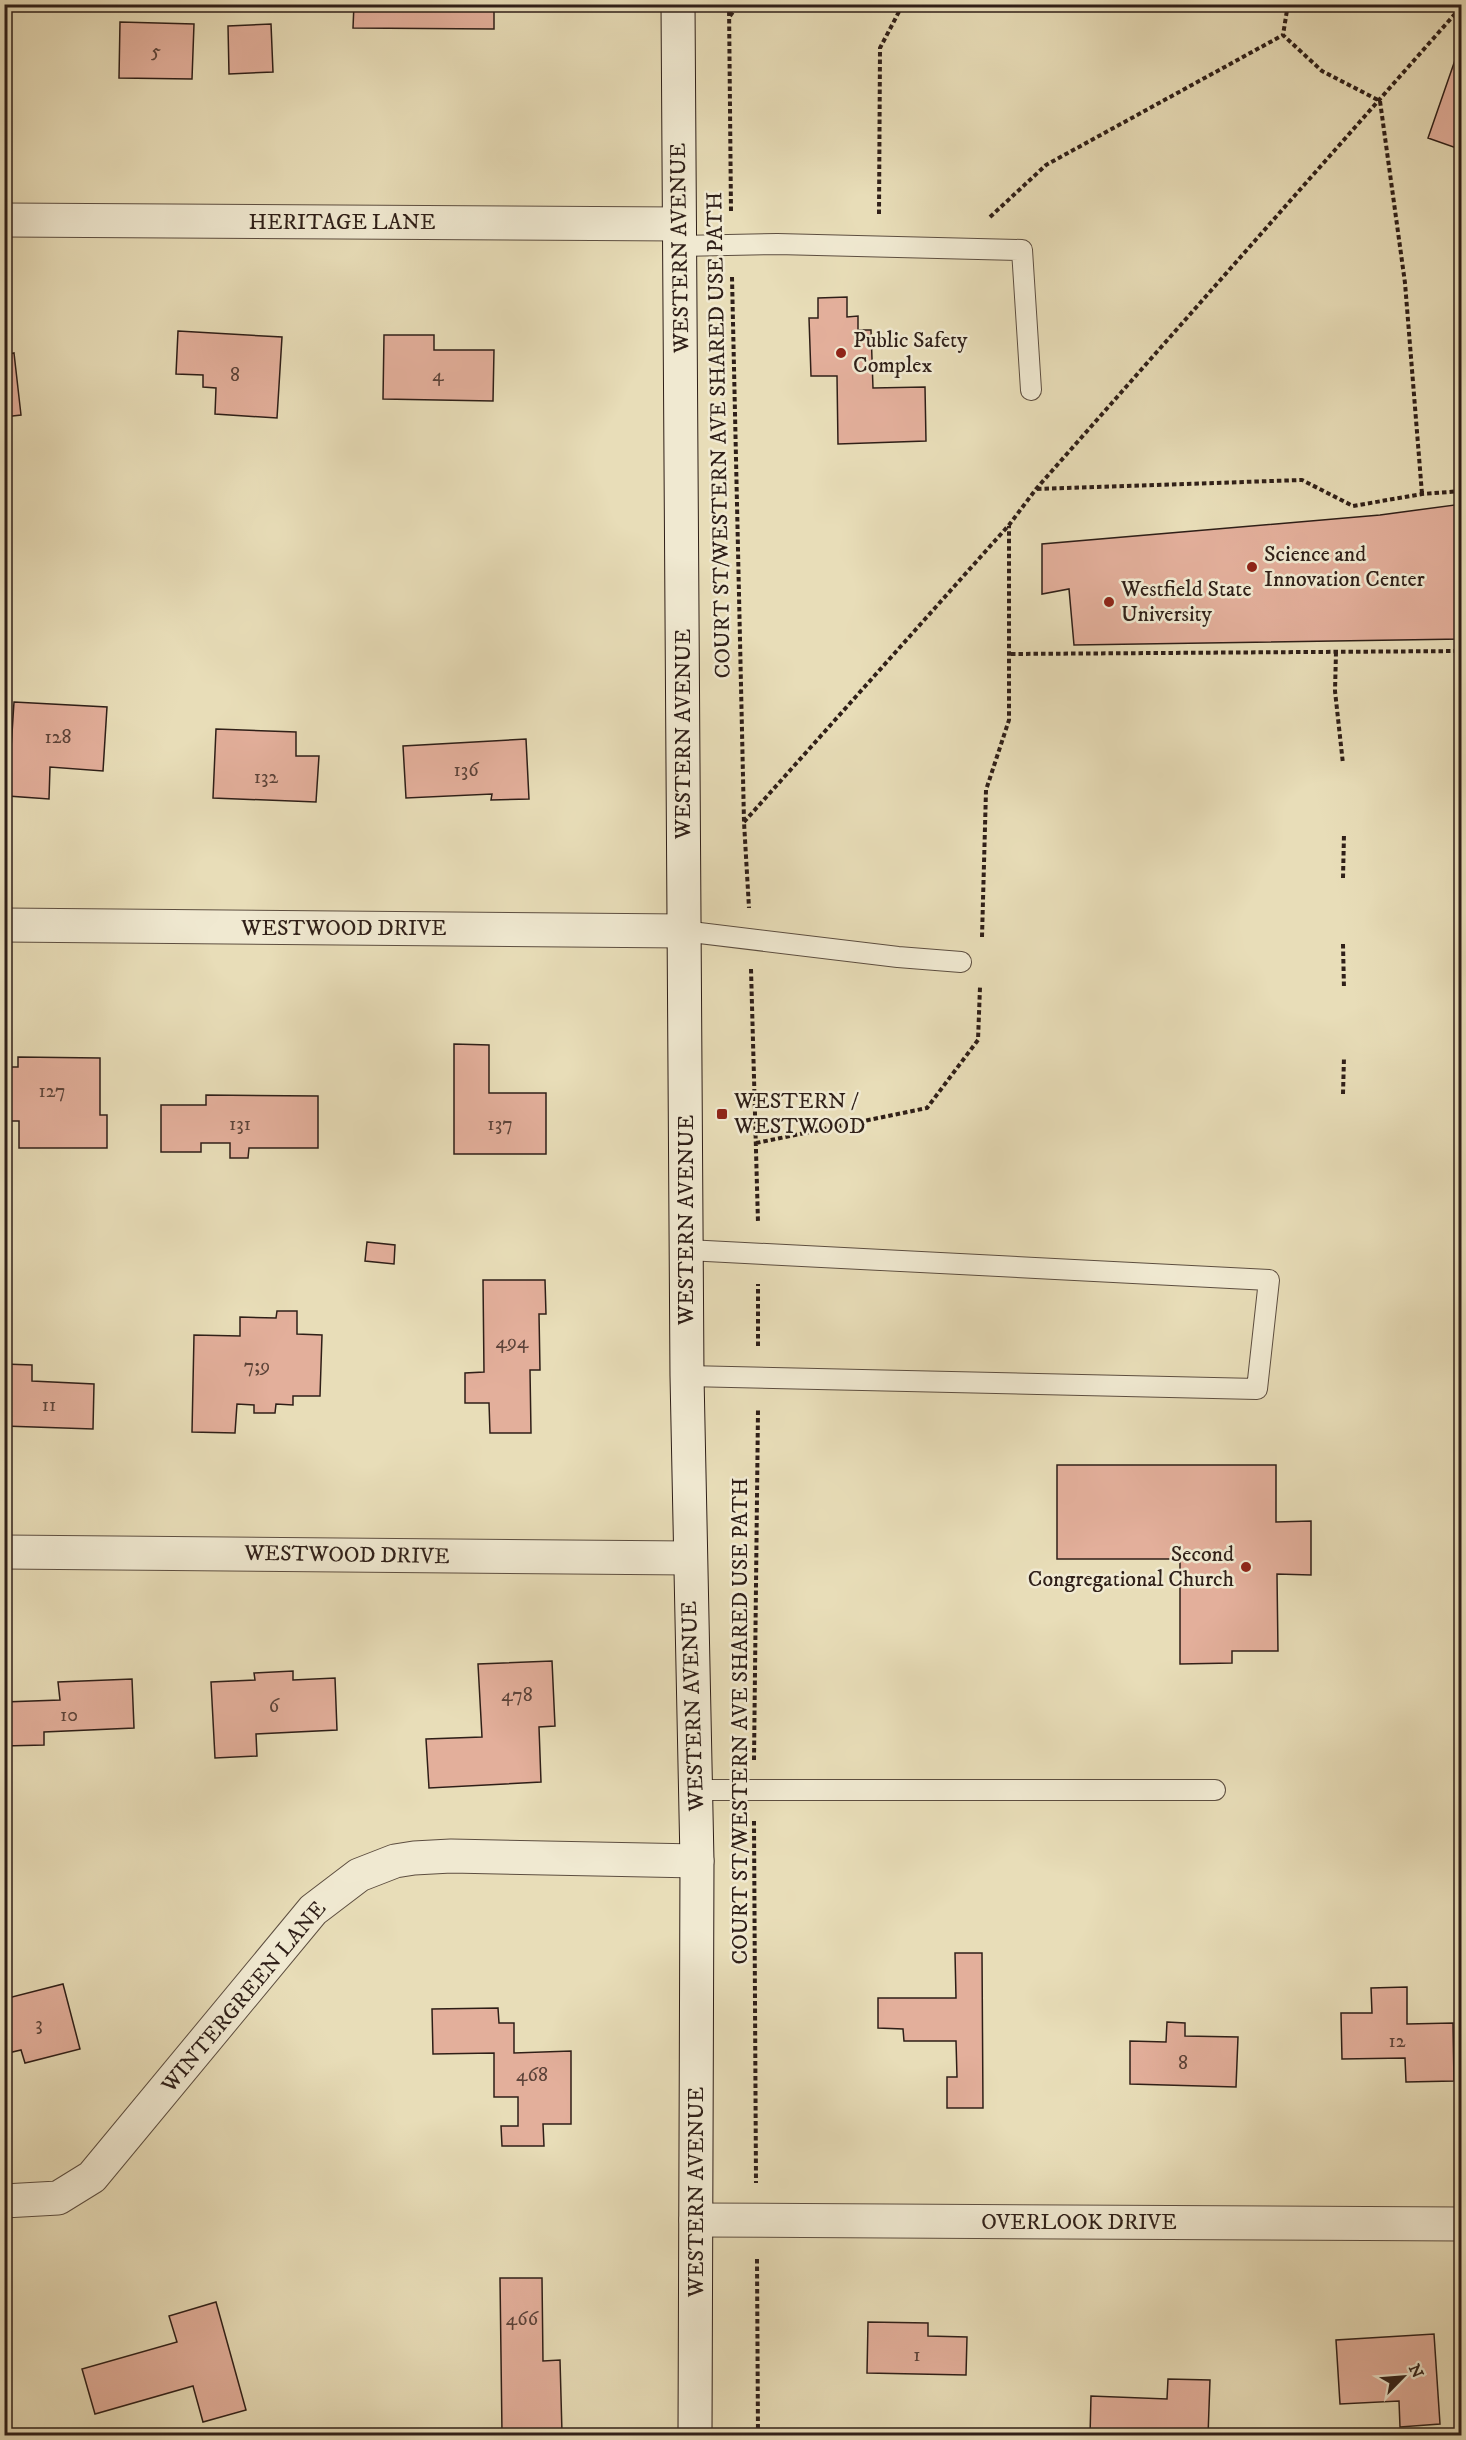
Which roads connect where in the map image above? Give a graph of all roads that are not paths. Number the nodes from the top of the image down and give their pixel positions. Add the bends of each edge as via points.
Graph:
1 (678, 4) edge
2 (4, 220) edge
3 (679, 235) junction
4 (1031, 390) dead end
5 (4, 925) edge
6 (683, 931) junction
7 (961, 962) dead end
8 (687, 1250) junction
9 (687, 1376) junction
10 (4, 1552) edge
11 (689, 1558) junction
12 (695, 1790) junction
13 (1215, 1790) dead end
14 (697, 1861) junction
15 (4, 2201) edge
16 (696, 2220) junction
17 (1461, 2224) edge
18 (695, 2436) edge

1 - 3 street, WESTERN AVENUE
2 - 3 street, HERITAGE LANE
3 - 4 lane via 731,246 1022,250
3 - 6 street, WESTERN AVENUE
5 - 6 street, WESTWOOD DRIVE
6 - 7 lane
6 - 8 street, WESTERN AVENUE
8 - 9 street, WESTERN AVENUE
8 - 9 lane via 1269,1280 1257,1389
9 - 11 street, WESTERN AVENUE
10 - 11 street, WESTWOOD DRIVE
11 - 12 street, WESTERN AVENUE
12 - 13 lane
12 - 14 street, WESTERN AVENUE
14 - 15 street, WINTERGREEN LANE via 452,1856 395,1861 359,1875 313,1910 92,2177 58,2198
14 - 16 street, WESTERN AVENUE
16 - 17 street, OVERLOOK DRIVE
16 - 18 street, WESTERN AVENUE

